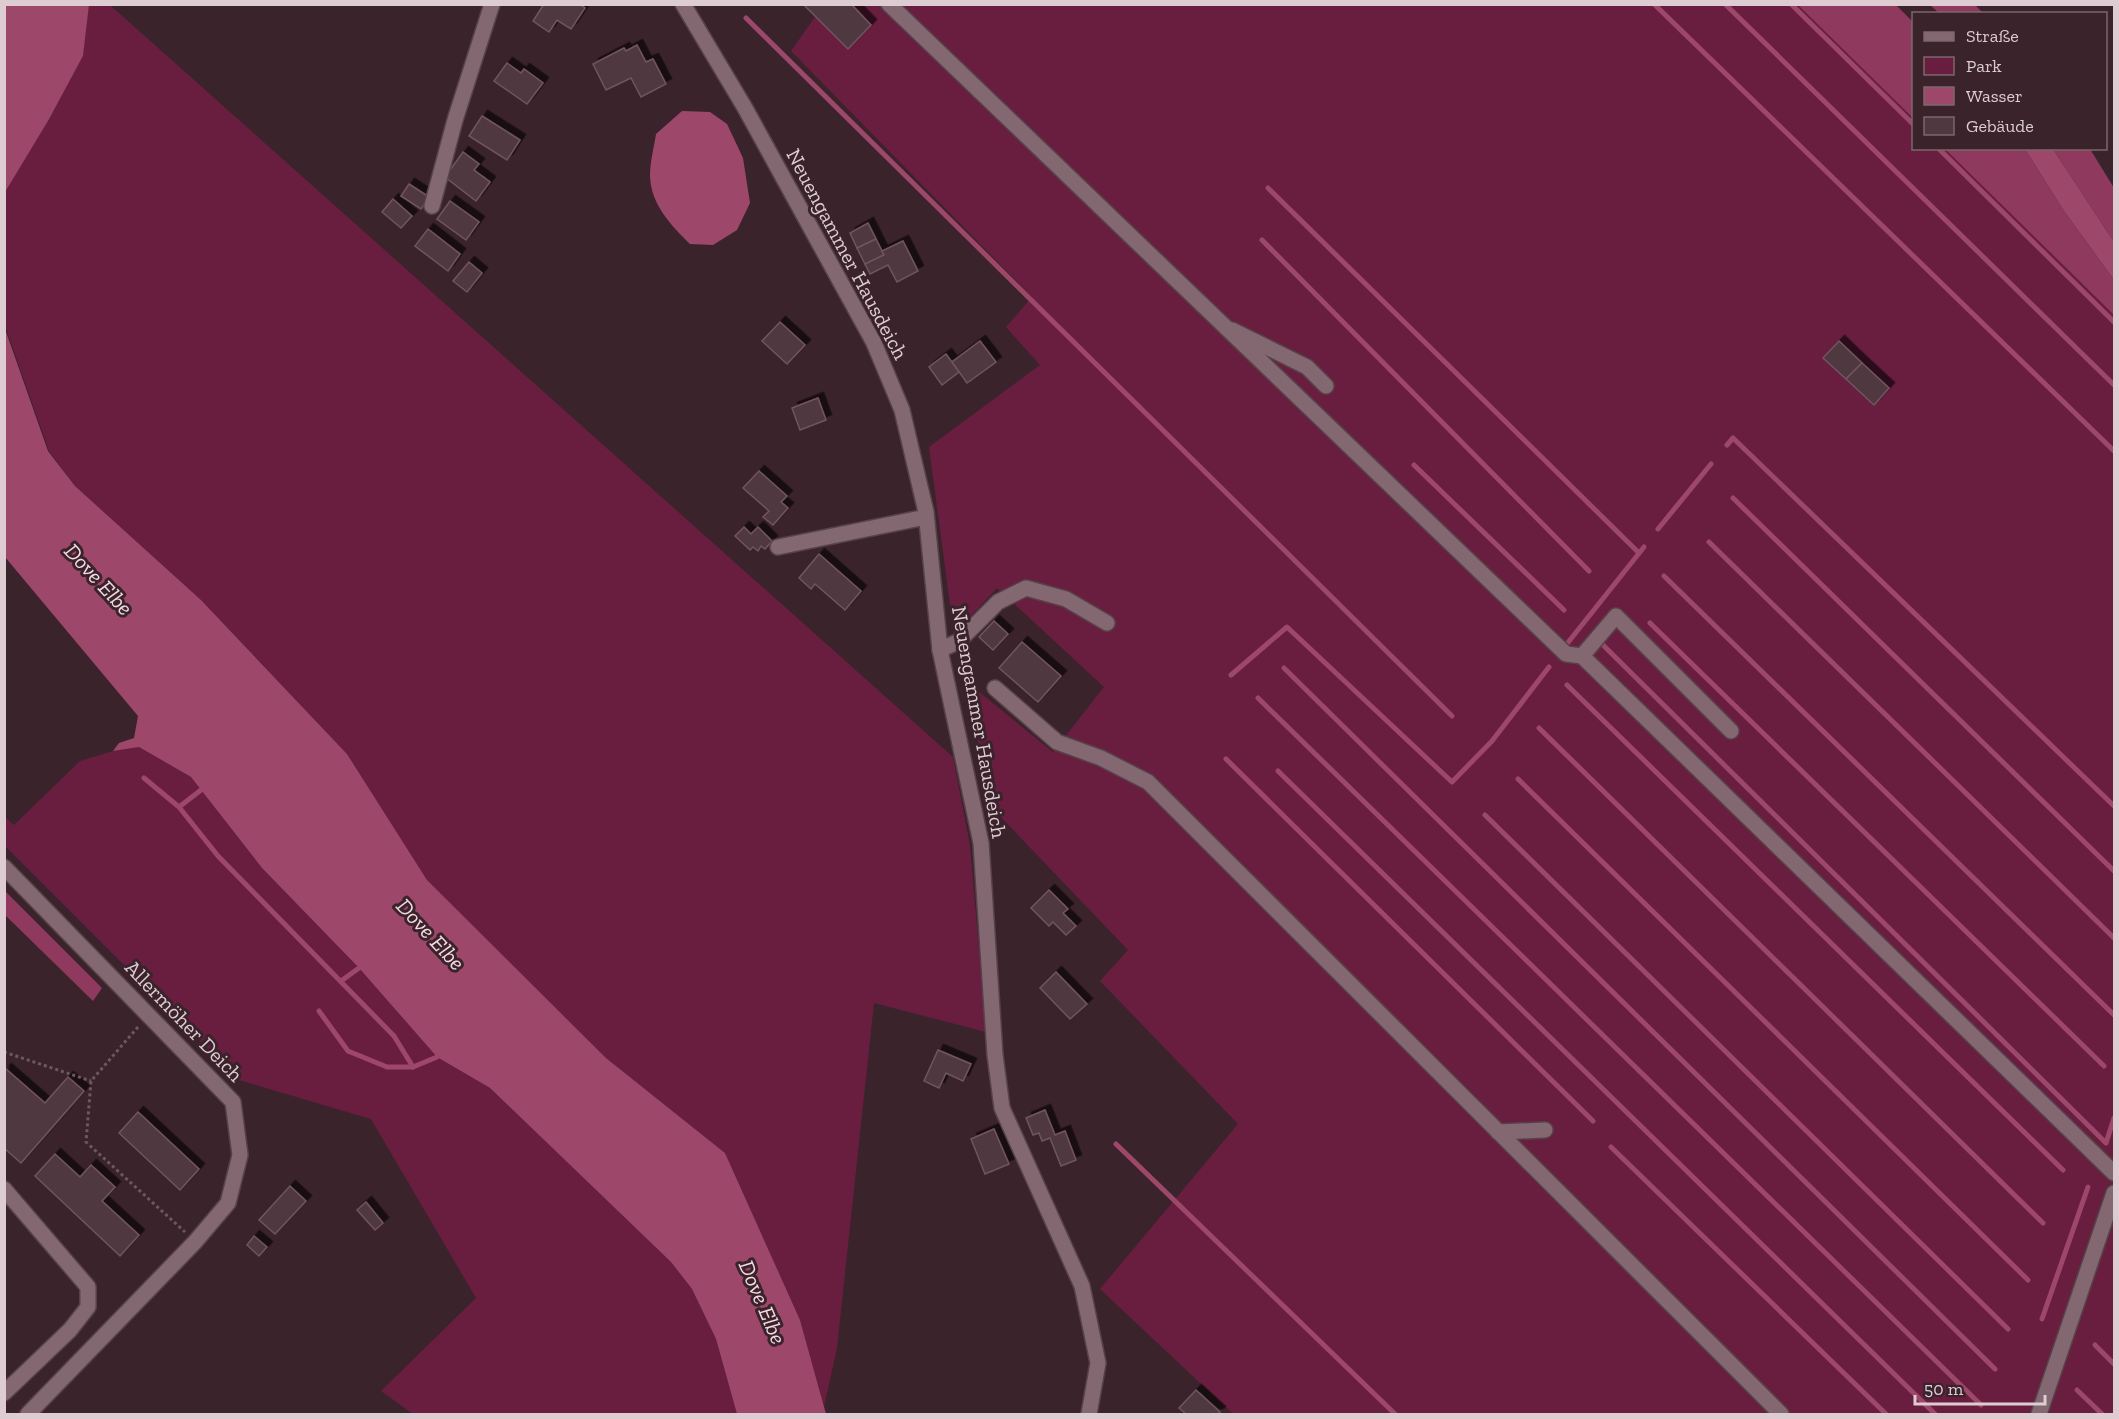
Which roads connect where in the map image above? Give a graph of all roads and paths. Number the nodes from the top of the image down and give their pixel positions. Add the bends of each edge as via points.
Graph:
1 (492, 4) edge
2 (683, 4) edge
3 (889, 4) edge
4 (432, 206) dead end
5 (1218, 323) junction
6 (1326, 386) dead end
7 (926, 517) junction
8 (778, 547) dead end
9 (1107, 623) dead end
10 (940, 650) junction
11 (1582, 656) junction
12 (995, 688) dead end
13 (1731, 731) dead end
14 (4, 867) edge
15 (149, 1014) junction
16 (4, 1052) edge
17 (91, 1081) junction
18 (1545, 1130) dead end
19 (1498, 1131) junction
20 (2115, 1173) edge
21 (4, 1189) edge
22 (2115, 1193) edge
23 (195, 1242) junction
24 (4, 1393) edge
25 (28, 1414) edge
26 (1089, 1414) edge
27 (1781, 1414) edge
28 (2039, 1414) edge

1 - 4 street
2 - 7 street, Neuengammer Hausdeich via 874,343 902,410
3 - 5 street
5 - 6 street via 1307,367
5 - 11 street via 1566,654
7 - 8 street
7 - 10 street, Neuengammer Hausdeich
9 - 10 street via 1066,598 1026,588 998,602 959,640
10 - 26 street, Neuengammer Hausdeich via 981,843 1002,1108 1082,1286 1098,1363
11 - 13 street via 1616,616
11 - 20 street
12 - 19 street via 1057,742 1101,758 1148,782
14 - 15 street, Allermöher Deich
15 - 17 path
15 - 23 street, Allermöher Deich via 233,1102 240,1155 228,1203
16 - 17 path
17 - 23 path via 86,1142
18 - 19 street
19 - 27 street
21 - 24 street via 88,1287 88,1307 70,1330
22 - 28 street
23 - 25 street, Allermöher Deich

